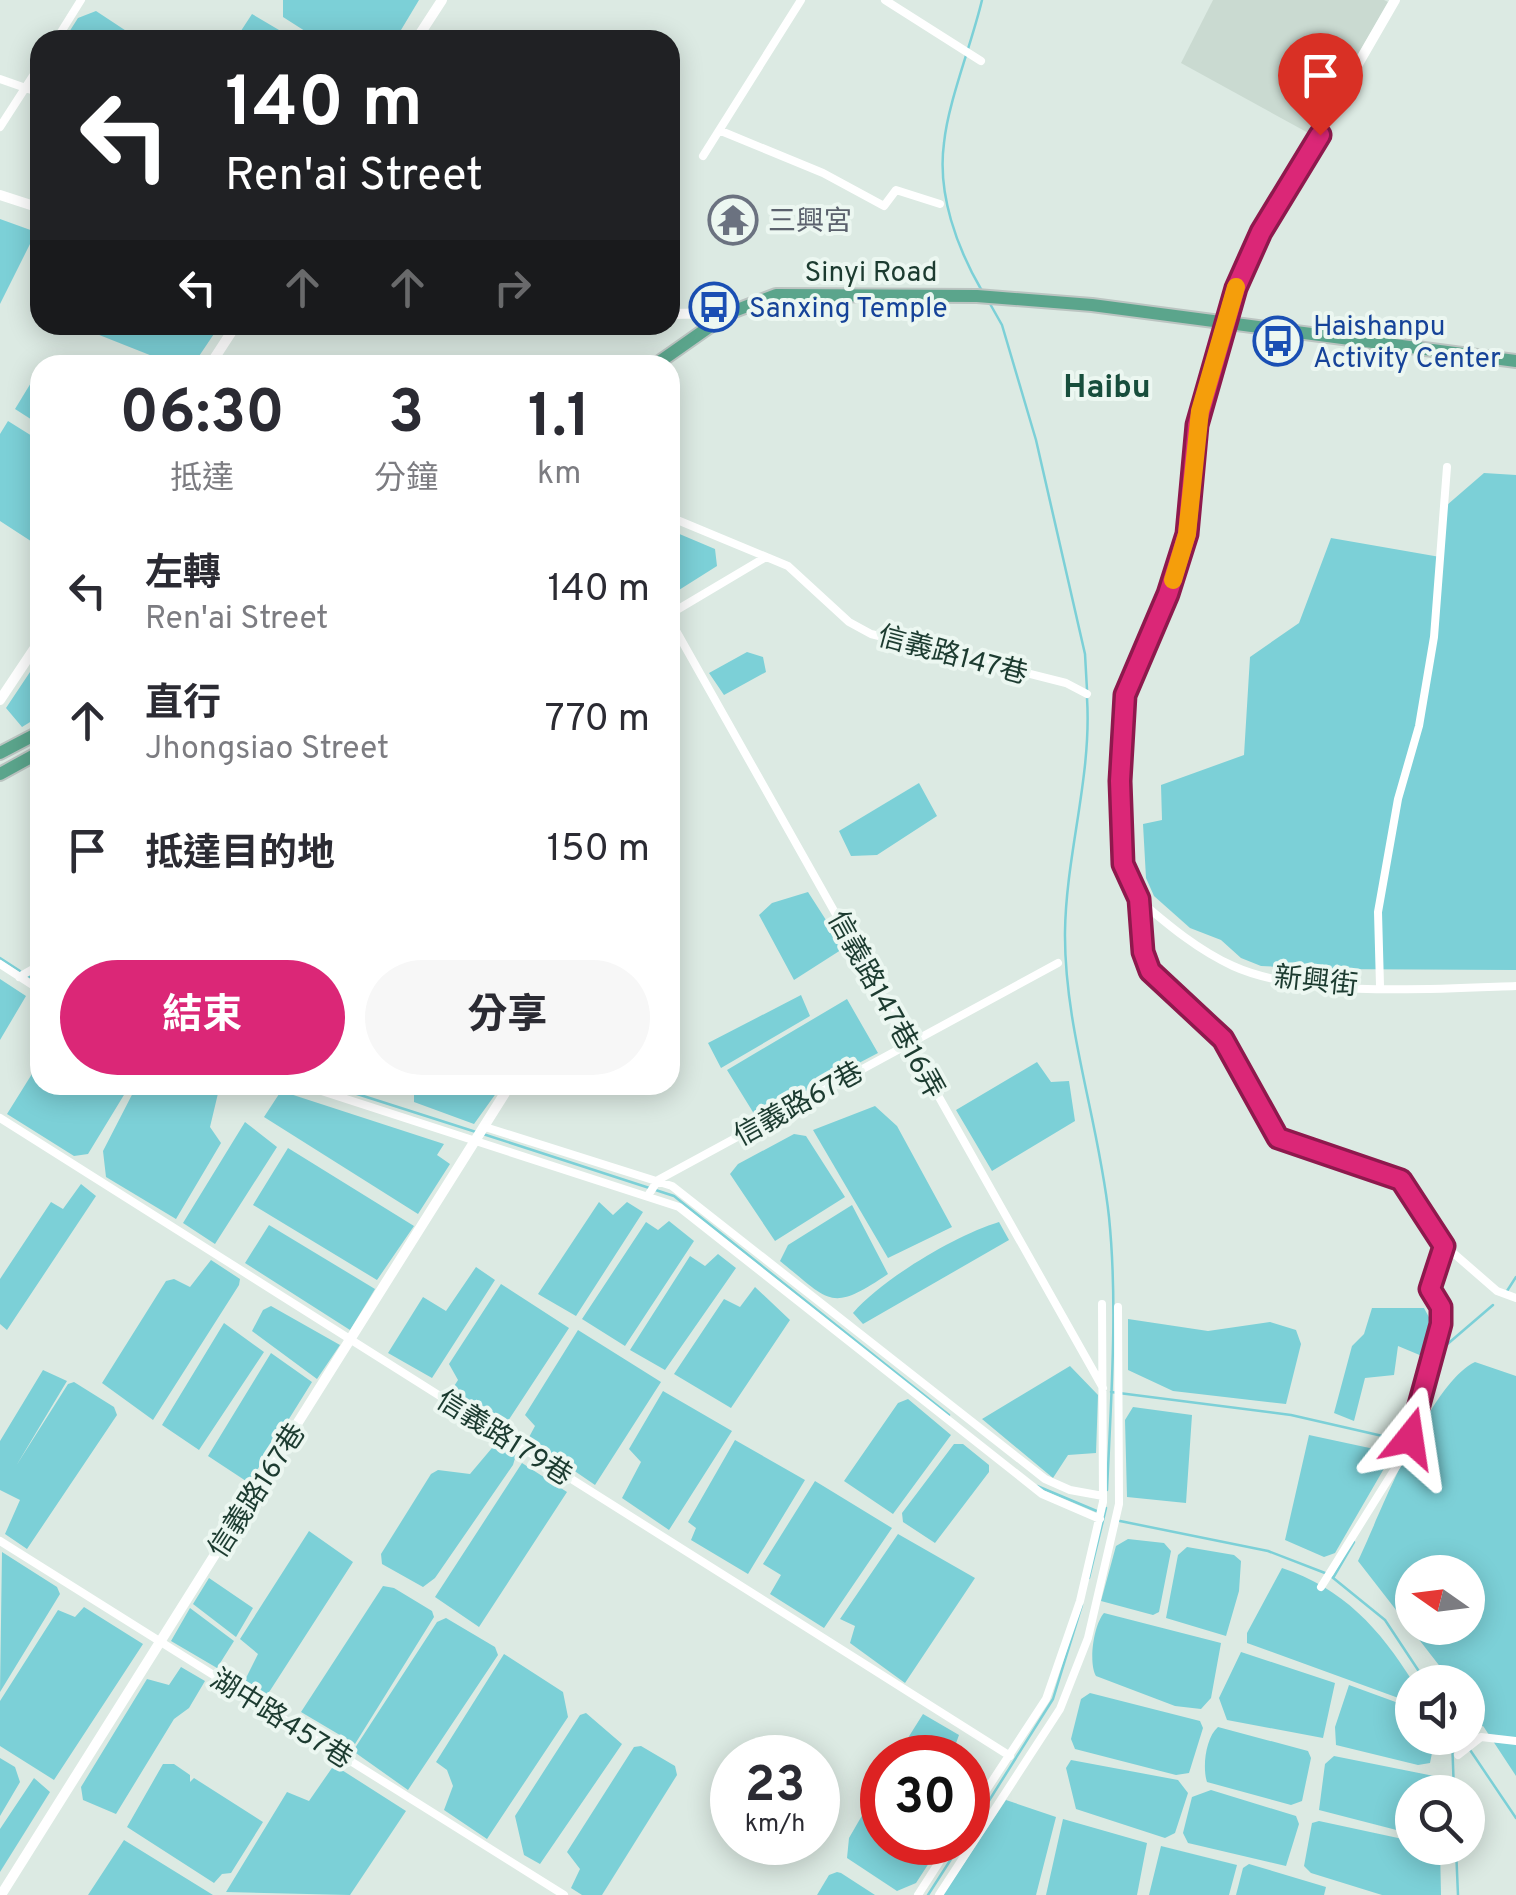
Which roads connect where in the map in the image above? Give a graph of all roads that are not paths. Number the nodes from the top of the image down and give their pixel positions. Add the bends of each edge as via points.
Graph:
1 (81, 0) edge
2 (442, 0) edge
3 (801, 0) edge
4 (885, 0) edge
5 (1395, 0) edge
6 (62, 30) edge
7 (422, 30) edge
8 (979, 60) dead end
9 (0, 79) edge
10 (30, 81) edge
11 (26, 88) junction
12 (30, 89) edge
13 (0, 127) edge
14 (721, 131) junction
15 (703, 156) dead end
16 (0, 195) edge
17 (940, 204) dead end
18 (30, 205) edge
19 (729, 312) junction
20 (680, 314) edge
21 (1226, 321) junction
22 (668, 355) edge
23 (1516, 361) edge
24 (1447, 467) dead end
25 (680, 521) edge
26 (766, 557) junction
27 (680, 611) edge
28 (680, 635) edge
29 (30, 655) edge
30 (1087, 694) dead end
31 (0, 700) edge
32 (30, 738) edge
33 (0, 754) edge
34 (30, 758) edge
35 (0, 774) edge
36 (1139, 899) junction
37 (1058, 963) dead end
38 (0, 964) edge
39 (30, 970) edge
40 (18, 976) junction
41 (30, 984) edge
42 (1380, 986) junction
43 (1516, 986) edge
44 (907, 1042) junction
45 (334, 1095) edge
46 (504, 1095) edge
47 (0, 1118) edge
48 (484, 1128) junction
49 (476, 1141) junction
50 (658, 1180) junction
51 (649, 1194) junction
52 (1444, 1246) junction
53 (1516, 1298) edge
54 (1102, 1304) dead end
55 (1118, 1307) dead end
56 (352, 1340) junction
57 (1104, 1388) junction
58 (1103, 1499) junction
59 (1101, 1516) junction
60 (0, 1541) edge
61 (1325, 1581) dead end
62 (160, 1642) junction
63 (1485, 1737) edge
64 (1516, 1741) edge
65 (1010, 1756) junction
66 (990, 1786) edge
67 (937, 1865) edge
68 (1, 1895) edge
69 (564, 1895) edge
70 (918, 1895) edge
71 (940, 1895) edge

1 - 6 street
2 - 7 street
3 - 14 street
4 - 8 street
5 - 21 street via 1261,232
9 - 11 street
10 - 11 street
11 - 12 street
11 - 13 street
14 - 15 street
14 - 17 street via 823,172 884,206 896,190
16 - 18 street
19 - 20 street
19 - 21 main road, Sinyi Road via 776,295 981,296
19 - 22 main road, Sinyi Road
21 - 23 main road, Sinyi Road
21 - 36 street via 1197,425 1187,534 1125,695 1123,864
24 - 42 street via 1434,637 1378,912
25 - 26 street, 信義路147巷
26 - 27 street
26 - 30 street, 信義路147巷 via 806,578 849,622 871,634
28 - 44 street, 信義路147巷16弄
29 - 31 street
32 - 33 main road
34 - 35 main road
36 - 42 street, 新興街 via 1200,946 1248,972
36 - 52 street via 1150,971 1223,1039 1278,1138 1401,1180
37 - 44 street, 信義路67巷
38 - 40 street
39 - 40 street
40 - 41 street
42 - 43 street, 新興街
44 - 50 street, 信義路67巷
44 - 57 street, 信義路147巷16弄
45 - 49 street
46 - 48 street, 信義路167巷
47 - 56 street, 信義路179巷
48 - 49 street, 信義路167巷
48 - 50 street
49 - 51 street
49 - 56 street, 信義路167巷
50 - 51 street, 信義路67巷
50 - 58 street via 712,1215 1045,1480
51 - 59 street via 678,1208 1042,1494
52 - 53 street
52 - 61 street via 1430,1289 1441,1307 1441,1324 1406,1451
54 - 57 street
55 - 71 street via 1117,1517 1088,1638 1060,1709
56 - 62 street, 信義路167巷
56 - 65 street, 信義路179巷
57 - 58 street
58 - 59 street
59 - 65 street via 1065,1653
60 - 62 street, 湖中路457巷
62 - 68 street, 信義路167巷
62 - 69 street, 湖中路457巷
63 - 64 street
65 - 66 street
67 - 70 street

